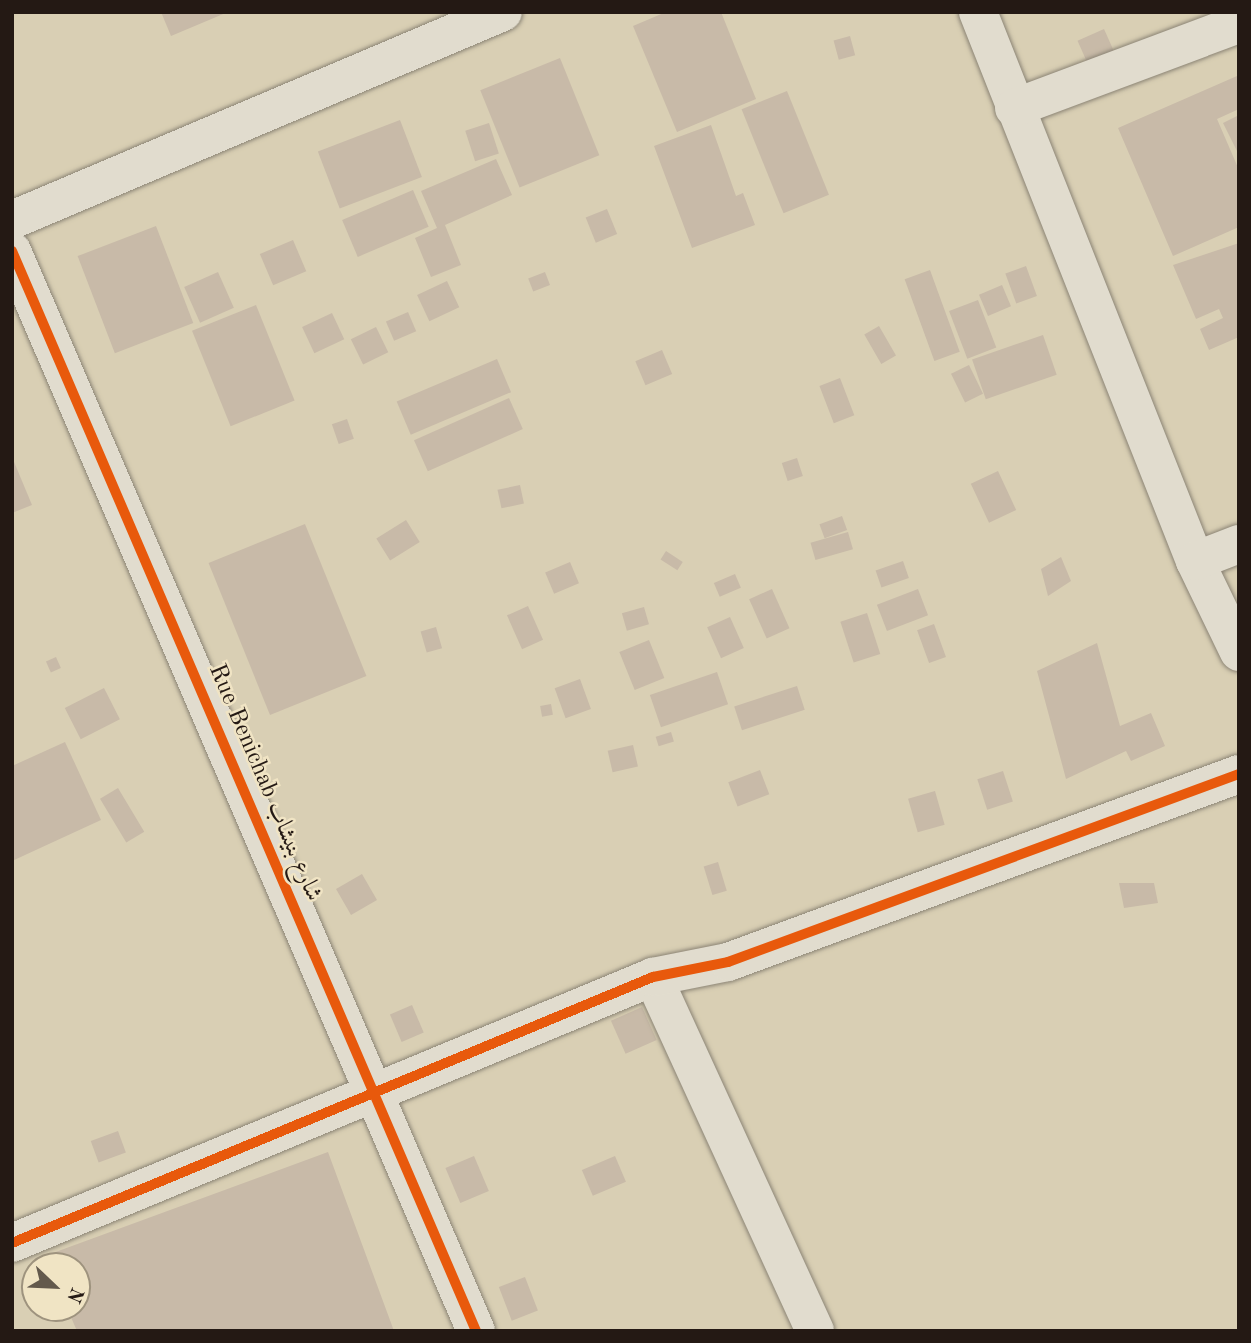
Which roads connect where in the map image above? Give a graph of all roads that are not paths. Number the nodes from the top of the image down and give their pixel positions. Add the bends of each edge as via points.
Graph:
1 (503, 12) edge
2 (978, 12) edge
3 (1239, 24) edge
4 (1014, 108) junction
5 (12, 220) edge
6 (12, 251) edge
7 (1239, 544) edge
8 (1195, 561) junction
9 (1239, 652) edge
10 (1239, 774) edge
11 (653, 976) junction
12 (374, 1092) junction
13 (12, 1243) edge
14 (476, 1331) edge
15 (814, 1331) edge

1 - 5 street
2 - 4 street
3 - 4 street
4 - 8 street
6 - 12 street, Rue Benichab شارع بنيشاب
7 - 8 street
8 - 9 street
10 - 11 street via 728,962
11 - 12 street
11 - 15 street
12 - 13 street
12 - 14 street, Rue Benichab شارع بنيشاب

